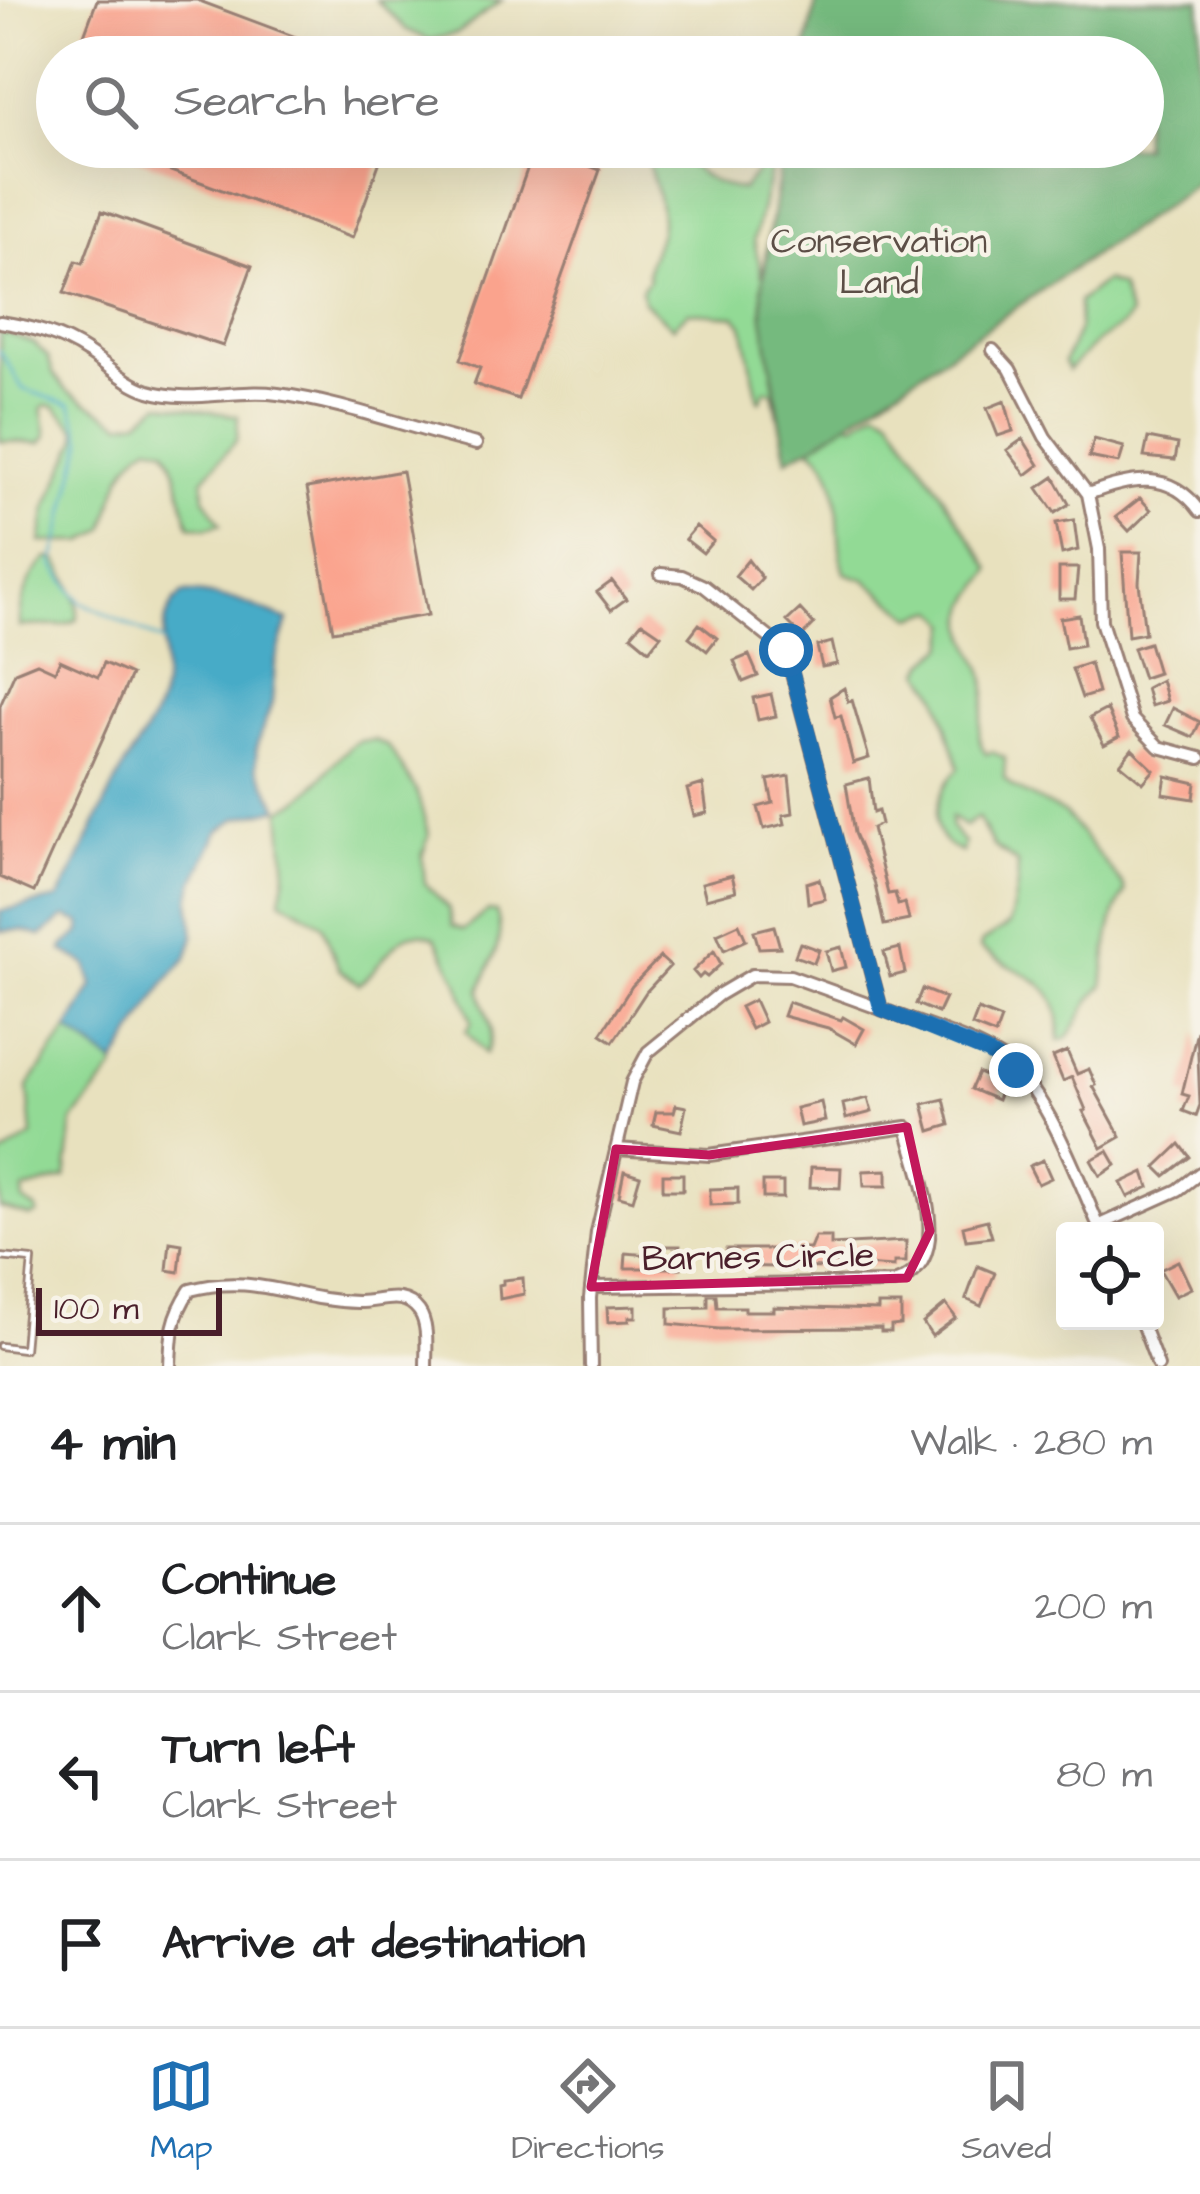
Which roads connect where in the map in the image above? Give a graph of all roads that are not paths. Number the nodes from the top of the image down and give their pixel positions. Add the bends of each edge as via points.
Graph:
1 (0, 322) edge
2 (993, 350) dead end
3 (476, 444) joint
4 (492, 446) dead end
5 (1088, 494) junction
6 (1200, 511) edge
7 (661, 574) dead end
8 (1200, 758) edge
9 (881, 1009) junction
10 (616, 1149) junction
11 (1200, 1173) edge
12 (1097, 1222) edge
13 (1112, 1222) edge
14 (0, 1257) edge
15 (591, 1287) junction
16 (1144, 1330) edge
17 (0, 1346) edge
18 (170, 1366) edge
19 (426, 1366) edge
20 (591, 1366) edge
21 (1158, 1366) edge

1 - 3 street via 71,342 149,391 282,394
2 - 5 street
3 - 4 lane
5 - 6 street via 1139,478 1181,490
5 - 8 street via 1100,549 1101,621 1132,719 1159,747
7 - 9 street via 704,586 786,650
9 - 10 street via 790,976 740,980 648,1052
9 - 12 street via 1016,1070
10 - 15 street
10 - 15 street, Barnes Circle via 729,1154 907,1127 930,1242 920,1266 900,1282
11 - 13 street
14 - 17 lane via 32,1260 24,1349
15 - 20 street
16 - 21 street
18 - 19 street via 170,1328 190,1290 250,1282 358,1302 406,1300 425,1326

